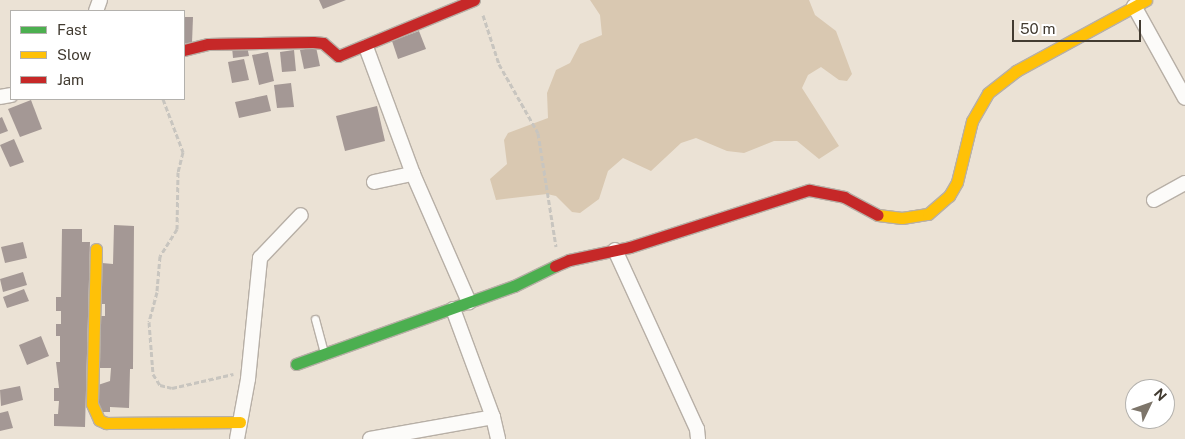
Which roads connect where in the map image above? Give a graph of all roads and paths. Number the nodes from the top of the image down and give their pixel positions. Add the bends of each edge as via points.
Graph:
1 (1140, 3) edge
2 (476, 4) edge
3 (366, 47) junction
4 (185, 50) edge
5 (1184, 92) edge
6 (163, 100) edge
7 (413, 174) junction
8 (374, 182) dead end
9 (1185, 183) edge
10 (1154, 200) dead end
11 (301, 215) dead end
12 (96, 249) dead end
13 (615, 250) junction
14 (561, 264) junction
15 (468, 302) junction
16 (453, 309) junction
17 (315, 319) dead end
18 (324, 352) junction
19 (296, 364) dead end
20 (249, 372) junction
21 (493, 417) junction
22 (240, 422) junction
23 (238, 439) edge
24 (370, 439) edge
25 (498, 439) edge
26 (698, 439) edge

1 - 5 street
1 - 13 street via 1016,71 988,93 966,138 957,182 949,196 928,214 902,218 873,215 844,197 809,190
2 - 3 street
2 - 14 path via 499,64 538,133 551,225
3 - 4 street via 338,56 323,43 313,42 208,44
3 - 7 street
6 - 20 path via 183,152 178,172 177,229 160,256 149,322 154,374 160,386 172,388
7 - 8 street
7 - 15 street
9 - 10 street
11 - 20 street via 260,258
12 - 22 street via 92,404 99,420 106,423
13 - 14 street
13 - 26 street via 697,429
14 - 15 street
15 - 16 street
16 - 18 street
16 - 21 street
17 - 18 lane
18 - 19 street
20 - 22 street
21 - 24 street
21 - 25 street
22 - 23 street

